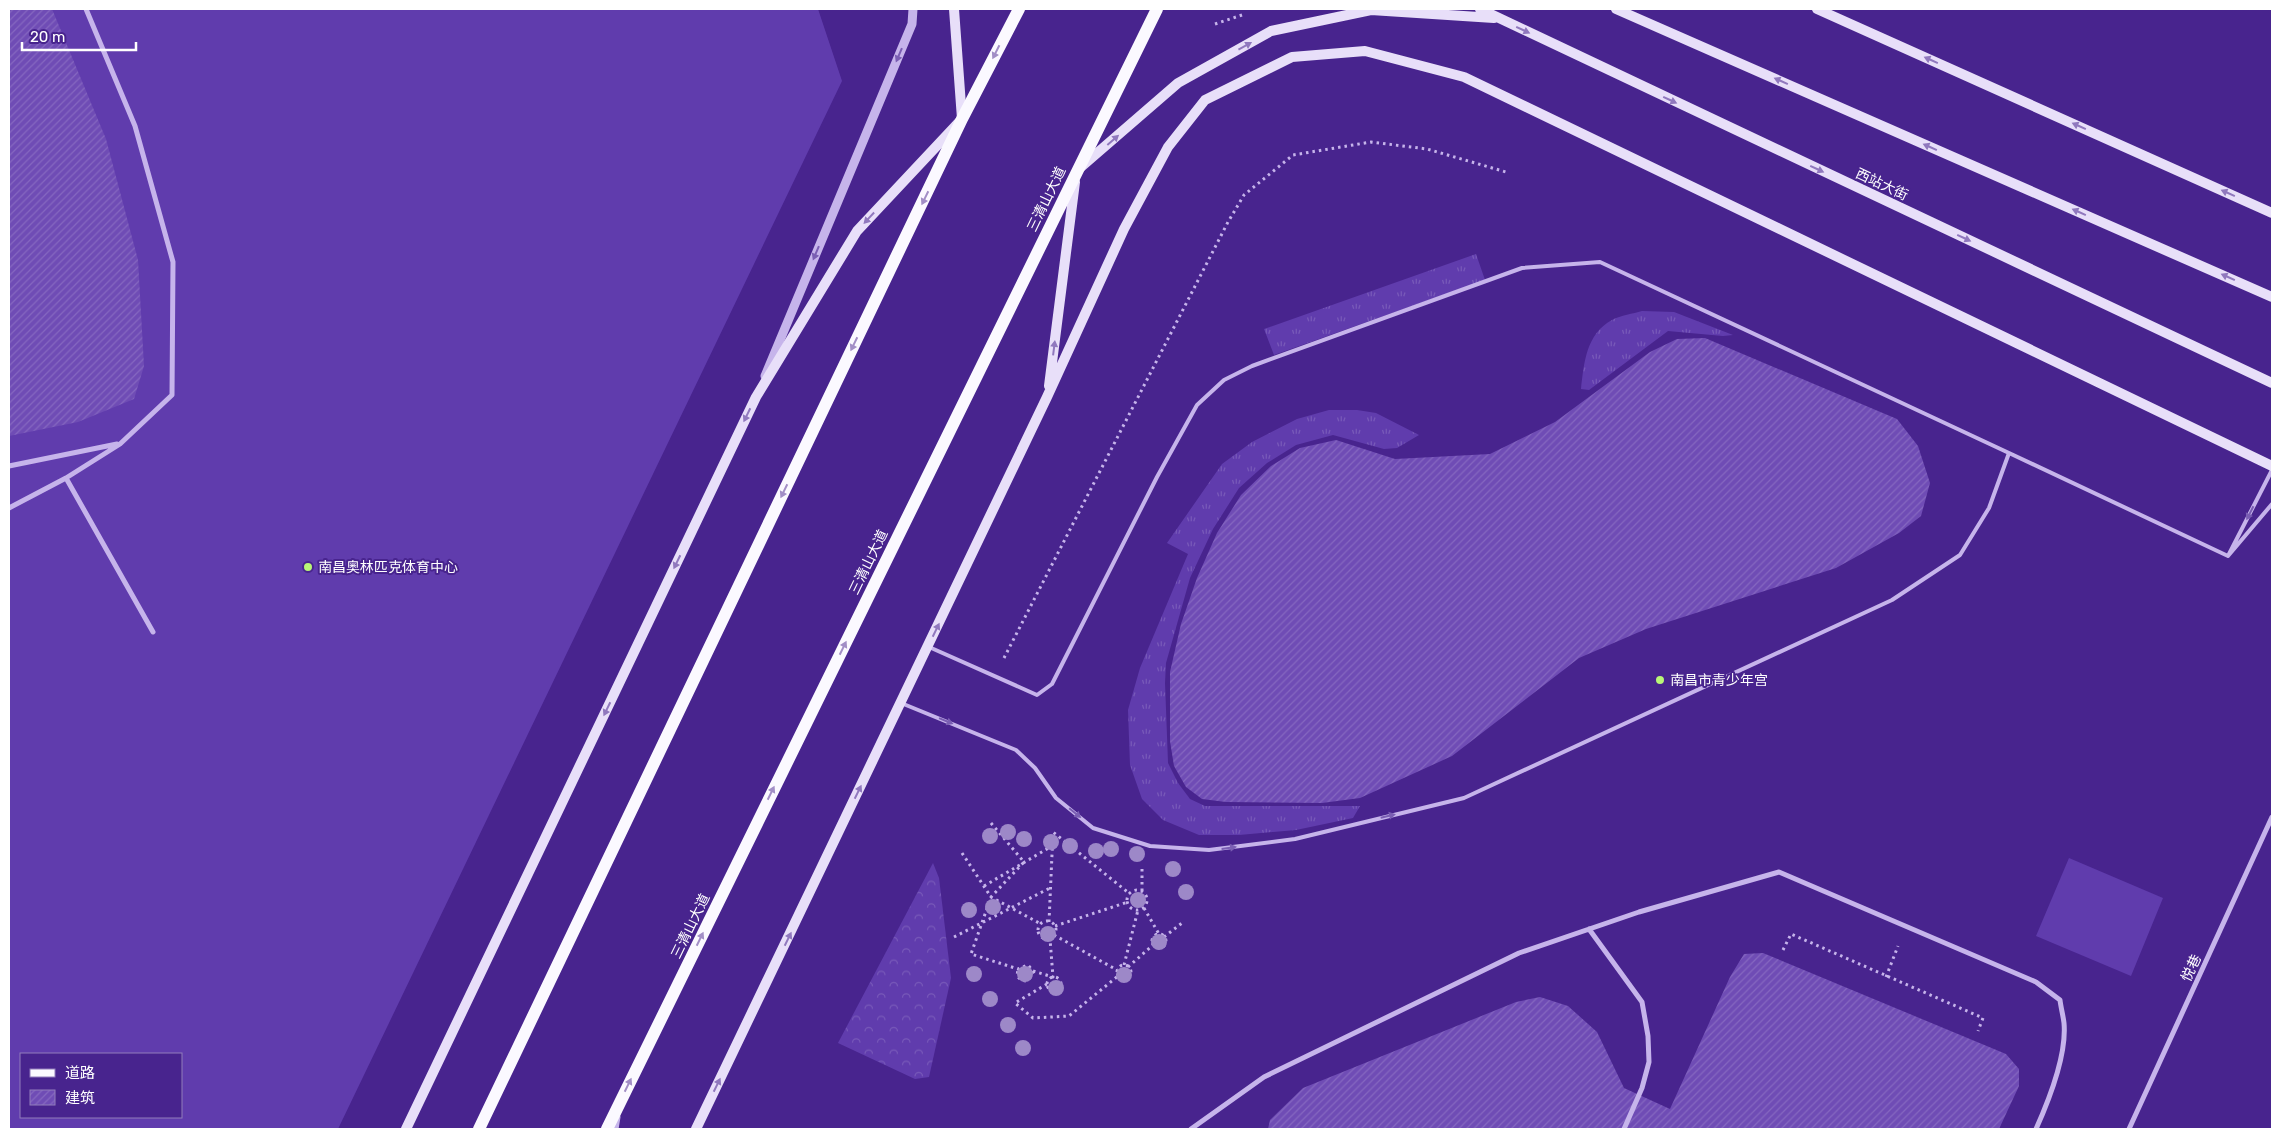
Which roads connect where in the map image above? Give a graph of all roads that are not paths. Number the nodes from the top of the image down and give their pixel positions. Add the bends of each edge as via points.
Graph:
1 (86, 9) edge
2 (913, 9) edge
3 (954, 9) edge
4 (1019, 9) edge
5 (1156, 9) edge
6 (1480, 9) edge
7 (1616, 9) edge
8 (1817, 9) edge
9 (1498, 19) junction
10 (962, 119) junction
11 (1076, 172) junction
12 (2272, 213) edge
13 (2272, 297) edge
14 (2272, 383) edge
15 (756, 397) junction
16 (1047, 397) junction
17 (120, 444) junction
18 (2009, 453) junction
19 (9, 466) edge
20 (2272, 468) edge
21 (66, 478) junction
22 (2272, 504) edge
23 (9, 508) edge
24 (2228, 556) junction
25 (154, 632) dead end
26 (928, 646) junction
27 (901, 703) junction
28 (2272, 817) edge
29 (1589, 929) junction
30 (619, 1105) junction
31 (406, 1129) edge
32 (479, 1129) edge
33 (607, 1129) edge
34 (616, 1129) edge
35 (696, 1129) edge
36 (1192, 1129) edge
37 (1624, 1129) edge
38 (2036, 1129) edge
39 (2129, 1129) edge

1 - 17 street via 135,126 173,262 172,395
2 -> 15 street via 912,24
3 - 10 main road
4 -> 10 main road
5 - 11 main road, 三清山大道
6 - 9 main road, 西站大街
13 -> 7 main road
12 -> 8 main road
11 -> 9 main road via 1178,84 1271,31 1371,10
9 -> 14 main road, 西站大街
10 -> 15 main road via 857,231
10 -> 32 main road
16 -> 11 main road
30 -> 11 main road, 三清山大道
15 -> 31 main road
16 - 20 main road via 1128,220 1168,147 1205,100 1292,57 1365,51 1464,77
26 -> 16 main road
17 - 19 street
17 - 21 street
18 - 24 lane
18 - 26 lane via 1600,262 1522,268 1252,366 1224,380 1197,405 1052,684 1037,696
27 -> 18 lane via 1016,750 1035,768 1056,798 1093,828 1150,846 1209,850 1295,838 1464,798 1892,600 1960,555 1989,508
20 -> 24 lane
21 - 23 street
21 - 25 street
22 - 24 lane
26 - 27 main road
35 -> 27 main road
28 - 39 street, 悦巷
29 - 36 street via 1520,953 1264,1077
29 - 37 street via 1642,1002 1648,1036 1649,1062 1642,1088
29 - 38 street via 1779,872 2036,982 2060,1000 2064,1024 2051,1096
30 - 33 main road, 三清山大道
30 - 34 street

